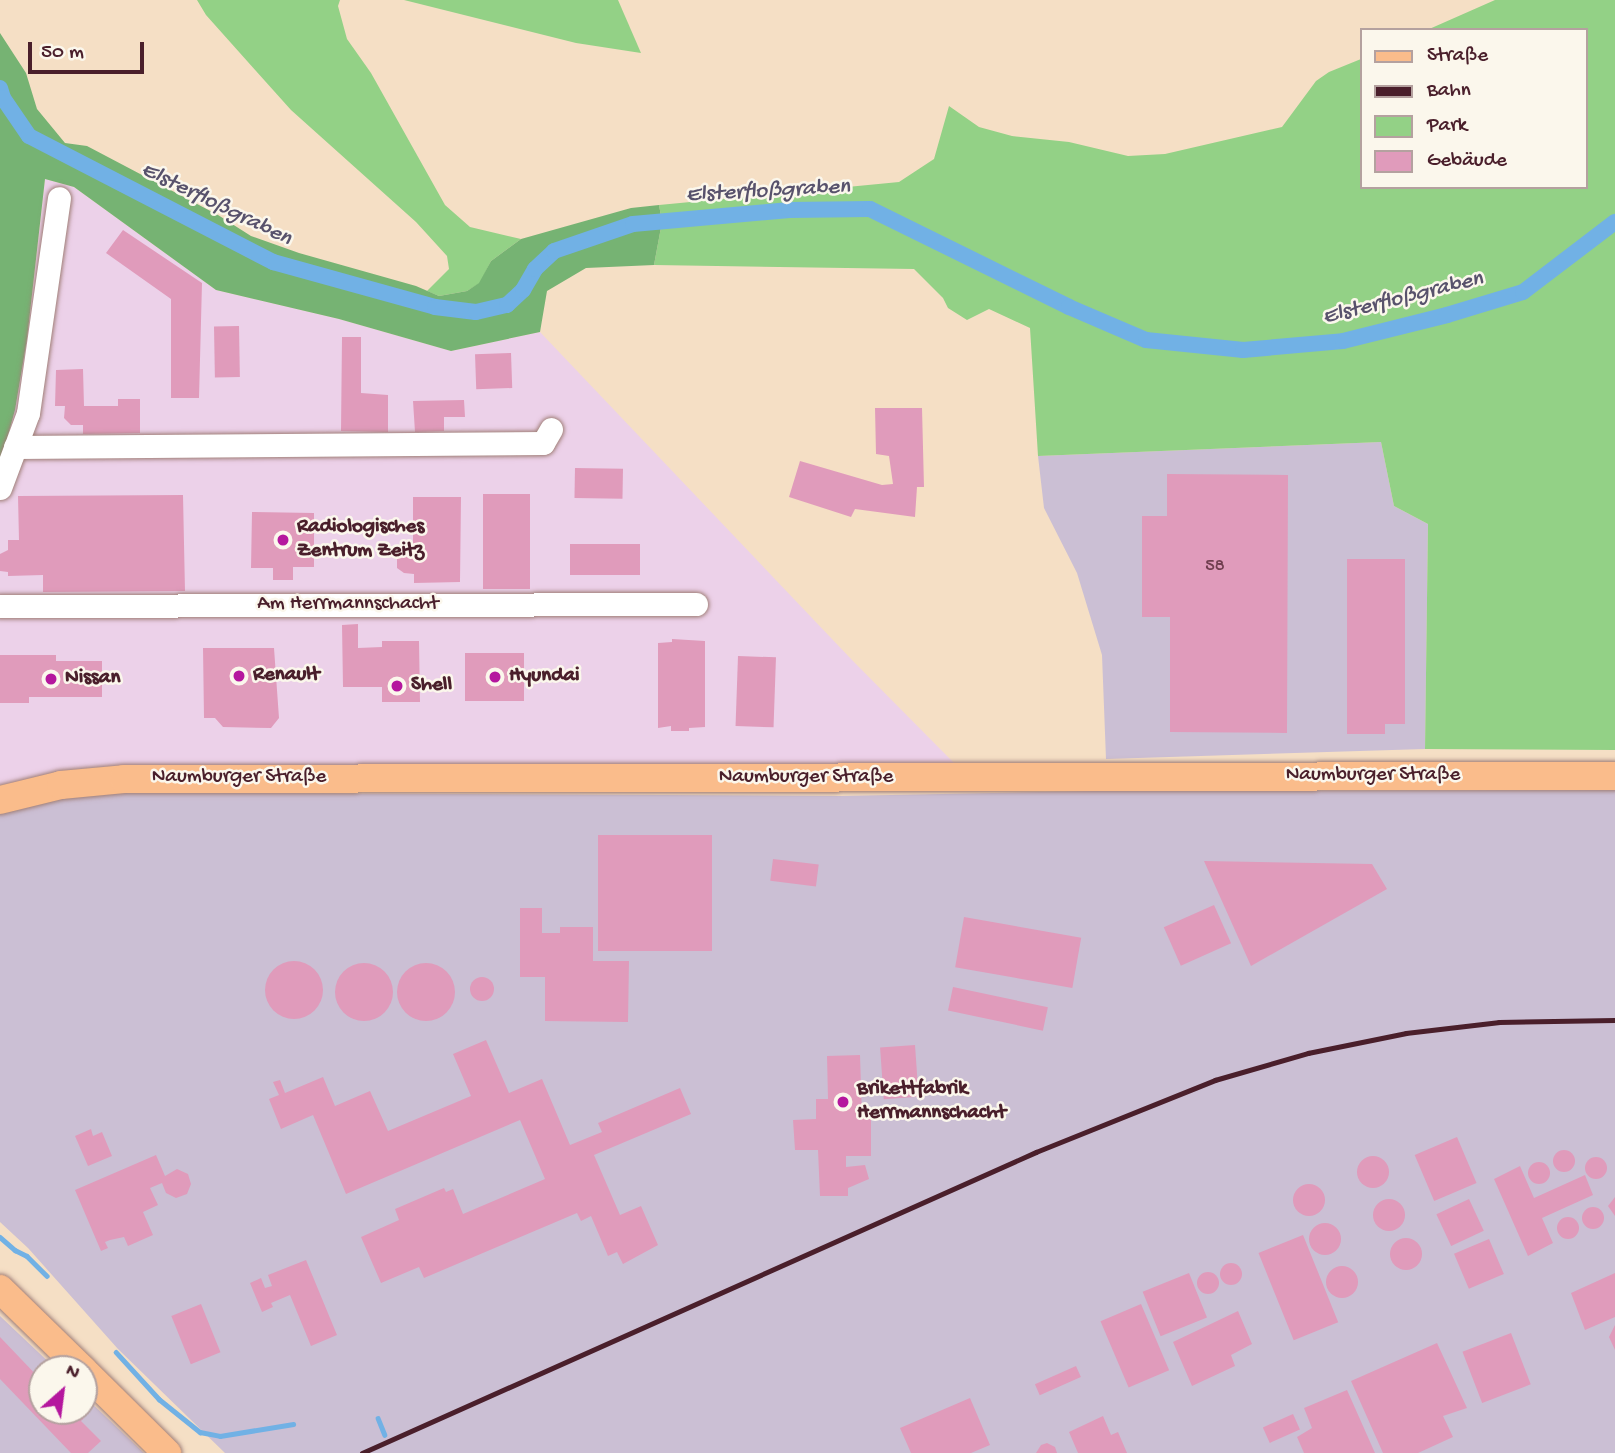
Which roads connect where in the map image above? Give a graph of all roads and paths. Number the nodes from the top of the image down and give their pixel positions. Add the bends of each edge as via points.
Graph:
1 (59, 198) dead end
2 (551, 429) dead end
3 (15, 447) junction
4 (0, 488) edge
5 (696, 604) dead end
6 (0, 606) edge
7 (1615, 776) edge
8 (0, 800) edge
9 (0, 1289) edge
10 (68, 1355) edge
11 (98, 1385) edge
12 (167, 1453) edge

1 - 3 street via 27,413
2 - 3 street via 543,443
3 - 4 street
5 - 6 street, Am Herrmannschacht
7 - 8 main road, Naumburger Straße via 124,779 61,785
9 - 10 main road
11 - 12 main road

